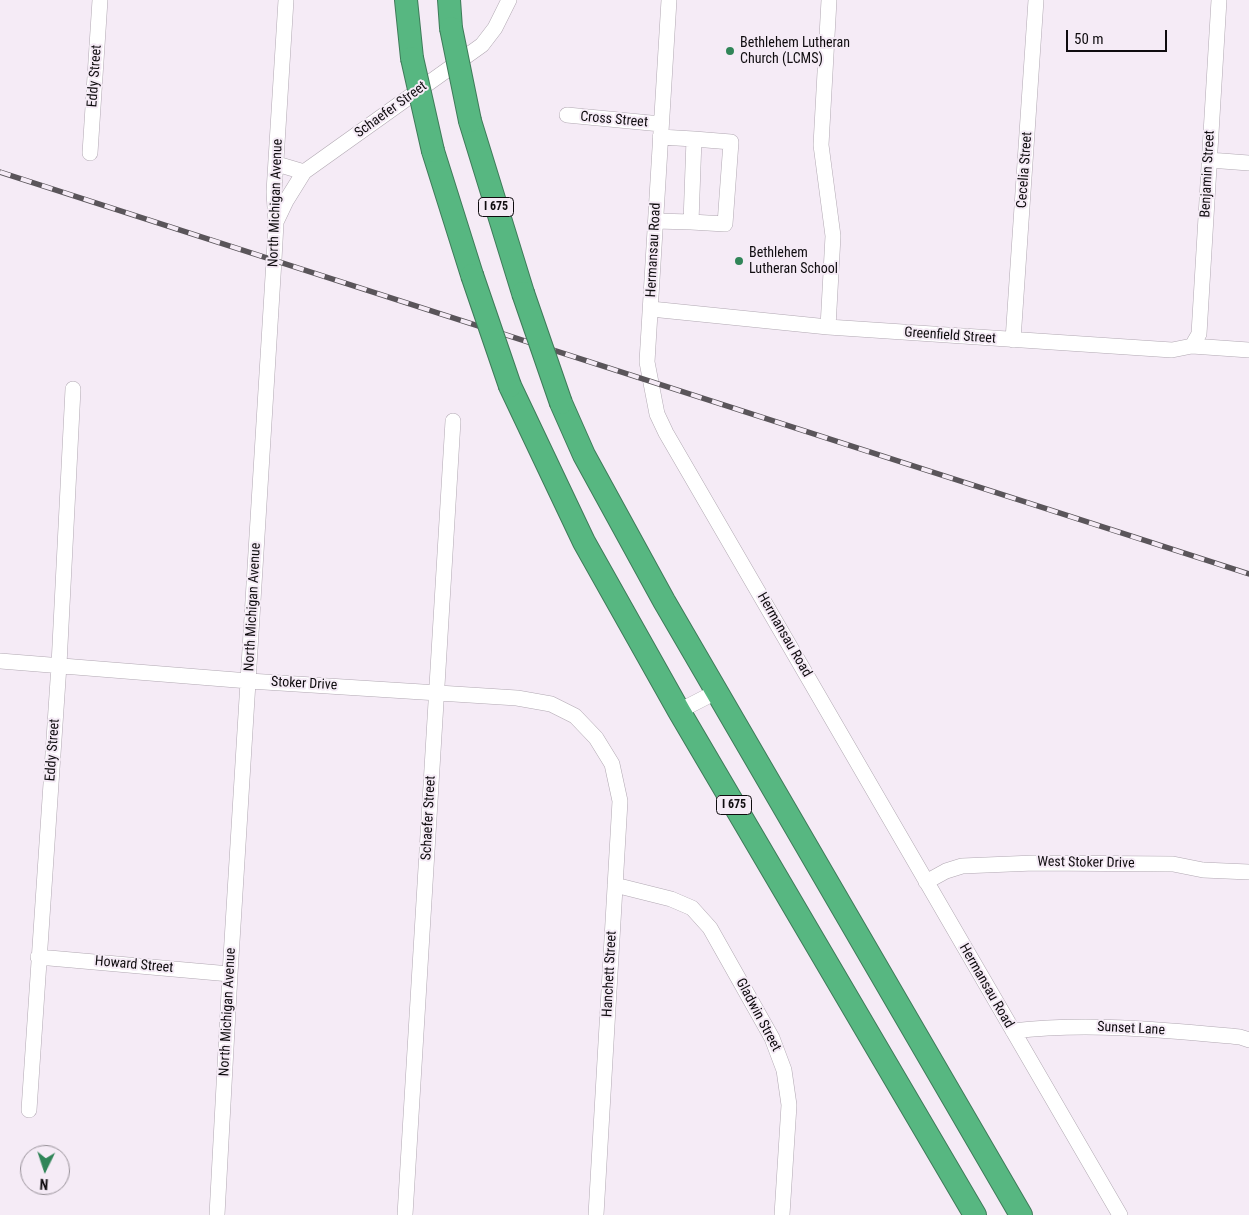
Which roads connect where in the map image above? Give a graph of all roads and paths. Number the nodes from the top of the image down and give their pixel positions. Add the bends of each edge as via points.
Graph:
1 (100, 0) edge
2 (286, 0) edge
3 (406, 0) edge
4 (449, 0) edge
5 (509, 0) edge
6 (668, 0) edge
7 (829, 0) edge
8 (1036, 0) edge
9 (1219, 0) edge
10 (567, 115) dead end
11 (660, 131) junction
12 (694, 139) junction
13 (90, 153) dead end
14 (1209, 160) junction
15 (1249, 163) edge
16 (277, 164) junction
17 (304, 172) junction
18 (656, 221) junction
19 (691, 222) junction
20 (276, 223) junction
21 (651, 309) junction
22 (828, 327) junction
23 (1013, 340) junction
24 (1192, 346) junction
25 (1249, 350) edge
26 (73, 390) dead end
27 (453, 422) dead end
28 (0, 661) edge
29 (59, 665) junction
30 (249, 681) junction
31 (436, 692) junction
32 (716, 692) junction
33 (679, 711) junction
34 (596, 738) joint
35 (1249, 872) edge
36 (926, 882) junction
37 (615, 885) junction
38 (38, 956) junction
39 (230, 974) junction
40 (1013, 1032) junction
41 (1249, 1040) edge
42 (29, 1110) dead end
43 (217, 1215) edge
44 (406, 1215) edge
45 (596, 1215) edge
46 (782, 1215) edge
47 (975, 1215) edge
48 (1021, 1215) edge
49 (1120, 1215) edge

1 - 13 street, Eddy Street
2 - 16 street, North Michigan Avenue
3 - 33 highway, I 675, bridge via 412,58 433,151 510,386 584,542
4 - 32 highway, I 675, bridge via 451,28 470,121 523,294 561,403 589,464
5 - 17 street, Schaefer Street via 482,45
6 - 11 street, Hermansau Road
7 - 22 street via 821,145 833,236
8 - 23 street, Cecelia Street
9 - 14 street, Benjamin Street
10 - 11 street, Cross Street
11 - 12 street, Cross Street
11 - 18 street, Hermansau Road
12 - 19 street
12 - 19 street, Cross Street via 731,142 725,224
14 - 15 street
14 - 24 street, Benjamin Street via 1199,334
16 - 17 street
16 - 20 street, North Michigan Avenue via 274,192
17 - 20 street, Schaefer Street
18 - 19 street
18 - 21 street, Hermansau Road
20 - 30 street, North Michigan Avenue
21 - 22 street, Greenfield Street
21 - 36 street, Hermansau Road via 647,362 658,414 666,433
22 - 23 street, Greenfield Street
23 - 24 street, Greenfield Street via 1172,350
24 - 25 street, Greenfield Street
26 - 29 street, Eddy Street
27 - 31 street, Schaefer Street
28 - 29 street, Stoker Drive
29 - 30 street, Stoker Drive
29 - 38 street, Eddy Street
30 - 31 street, Stoker Drive
30 - 39 street, North Michigan Avenue
31 - 34 street, Stoker Drive via 551,704 575,716
31 - 44 street, Schaefer Street
32 - 33 street
32 - 48 highway, I 675
33 - 47 highway, I 675
34 - 37 street, Hanchett Street via 612,764 620,801
35 - 36 street, West Stoker Drive via 1203,870 1173,864 1034,863 962,866
36 - 40 street, Hermansau Road
37 - 45 street, Hanchett Street
37 - 46 street, Gladwin Street via 672,899 692,908 710,928 772,1038 784,1070 789,1106
38 - 39 street, Howard Street
38 - 42 street, Eddy Street
39 - 43 street, North Michigan Avenue
40 - 41 street, Sunset Lane via 1043,1028 1111,1028
40 - 49 street, Hermansau Road

